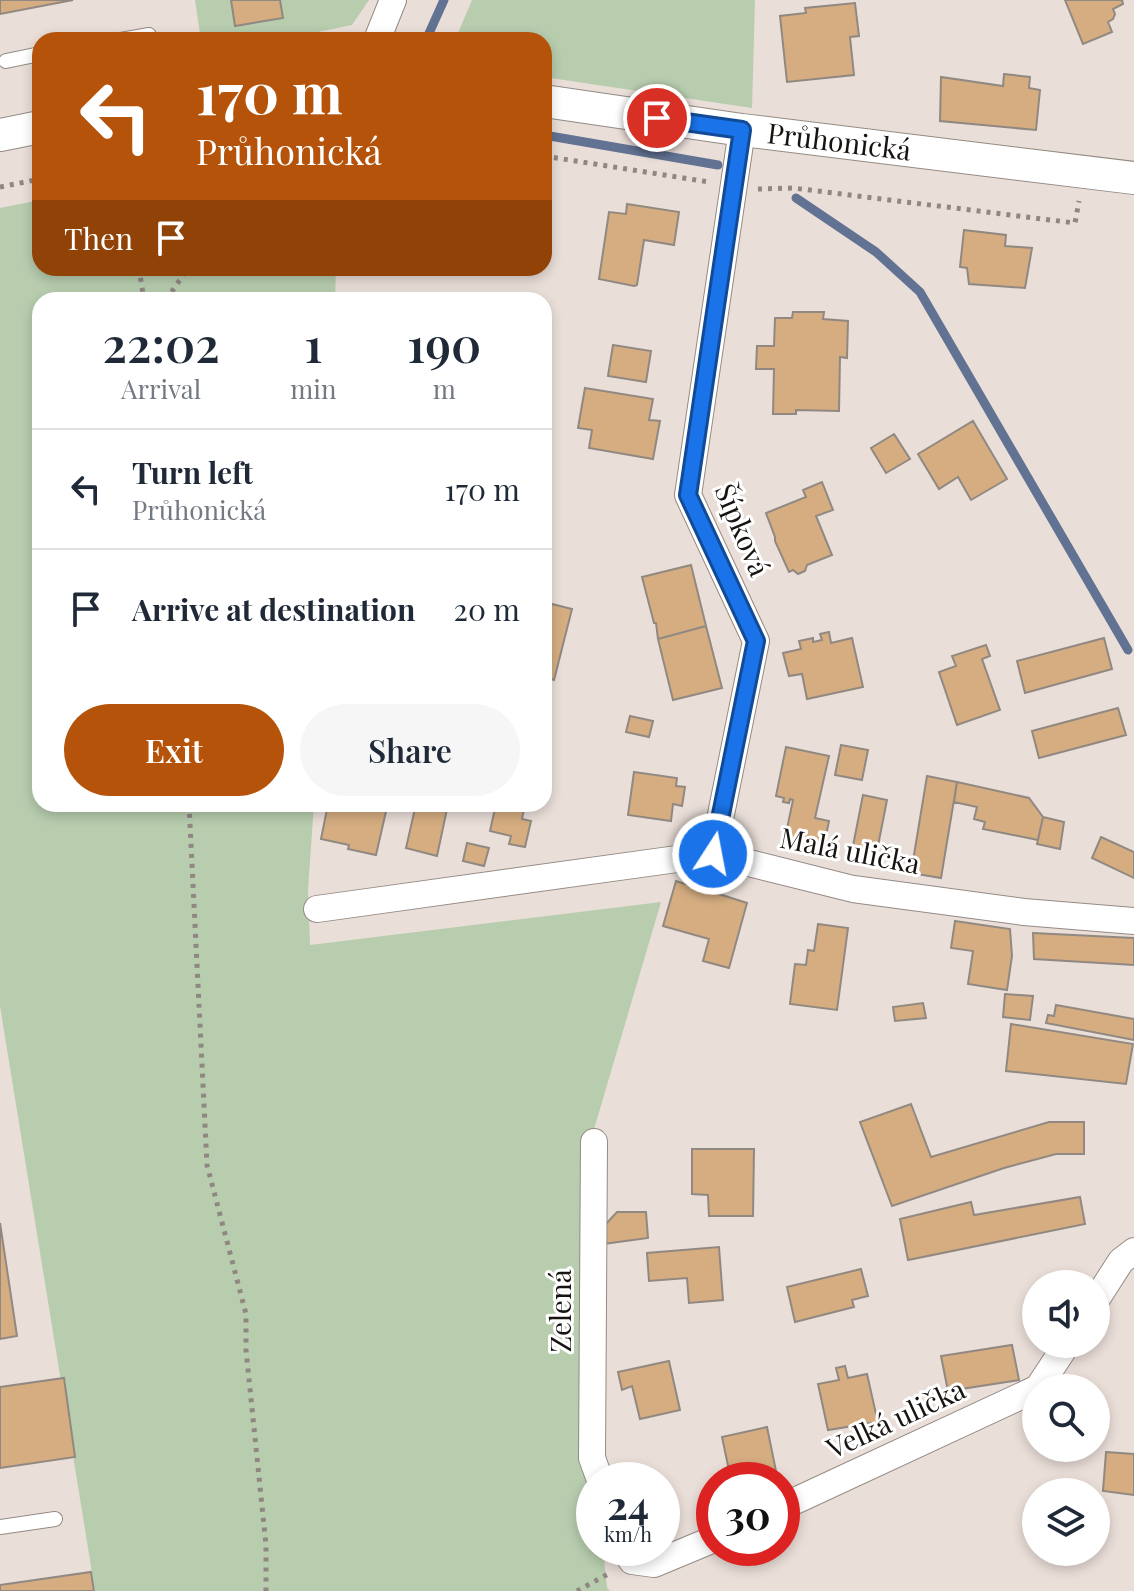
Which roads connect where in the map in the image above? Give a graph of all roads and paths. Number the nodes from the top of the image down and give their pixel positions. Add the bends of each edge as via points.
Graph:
1 (393, 0) edge
2 (380, 32) edge
3 (32, 56) edge
4 (6, 61) dead end
5 (552, 102) edge
6 (32, 129) edge
7 (742, 130) junction
8 (0, 135) edge
9 (552, 157) edge
10 (1084, 172) junction
11 (1134, 178) edge
12 (32, 181) edge
13 (732, 186) junction
14 (0, 187) edge
15 (189, 812) edge
16 (713, 854) junction
17 (317, 909) dead end
18 (1134, 921) edge
19 (594, 1142) dead end
20 (1134, 1251) edge
21 (1110, 1278) edge
22 (1022, 1396) edge
23 (593, 1462) edge
24 (800, 1499) edge
25 (55, 1519) dead end
26 (0, 1527) edge
27 (612, 1566) edge
28 (266, 1591) edge
29 (577, 1591) edge

1 - 2 street
3 - 4 lane
5 - 7 street, Průhonická
6 - 8 street
7 - 10 street, Průhonická
7 - 13 street, Šípková
9 - 13 path
10 - 11 street, Průhonická
10 - 13 path via 1075,223 793,188
12 - 14 path
13 - 16 street, Šípková via 688,495 756,641
15 - 28 path via 207,1165 246,1314
16 - 17 street, Malá ulička
16 - 18 street, Malá ulička via 853,889
19 - 23 street, Zelená
20 - 21 street
22 - 24 street, Velká ulička
25 - 26 lane
27 - 29 path

